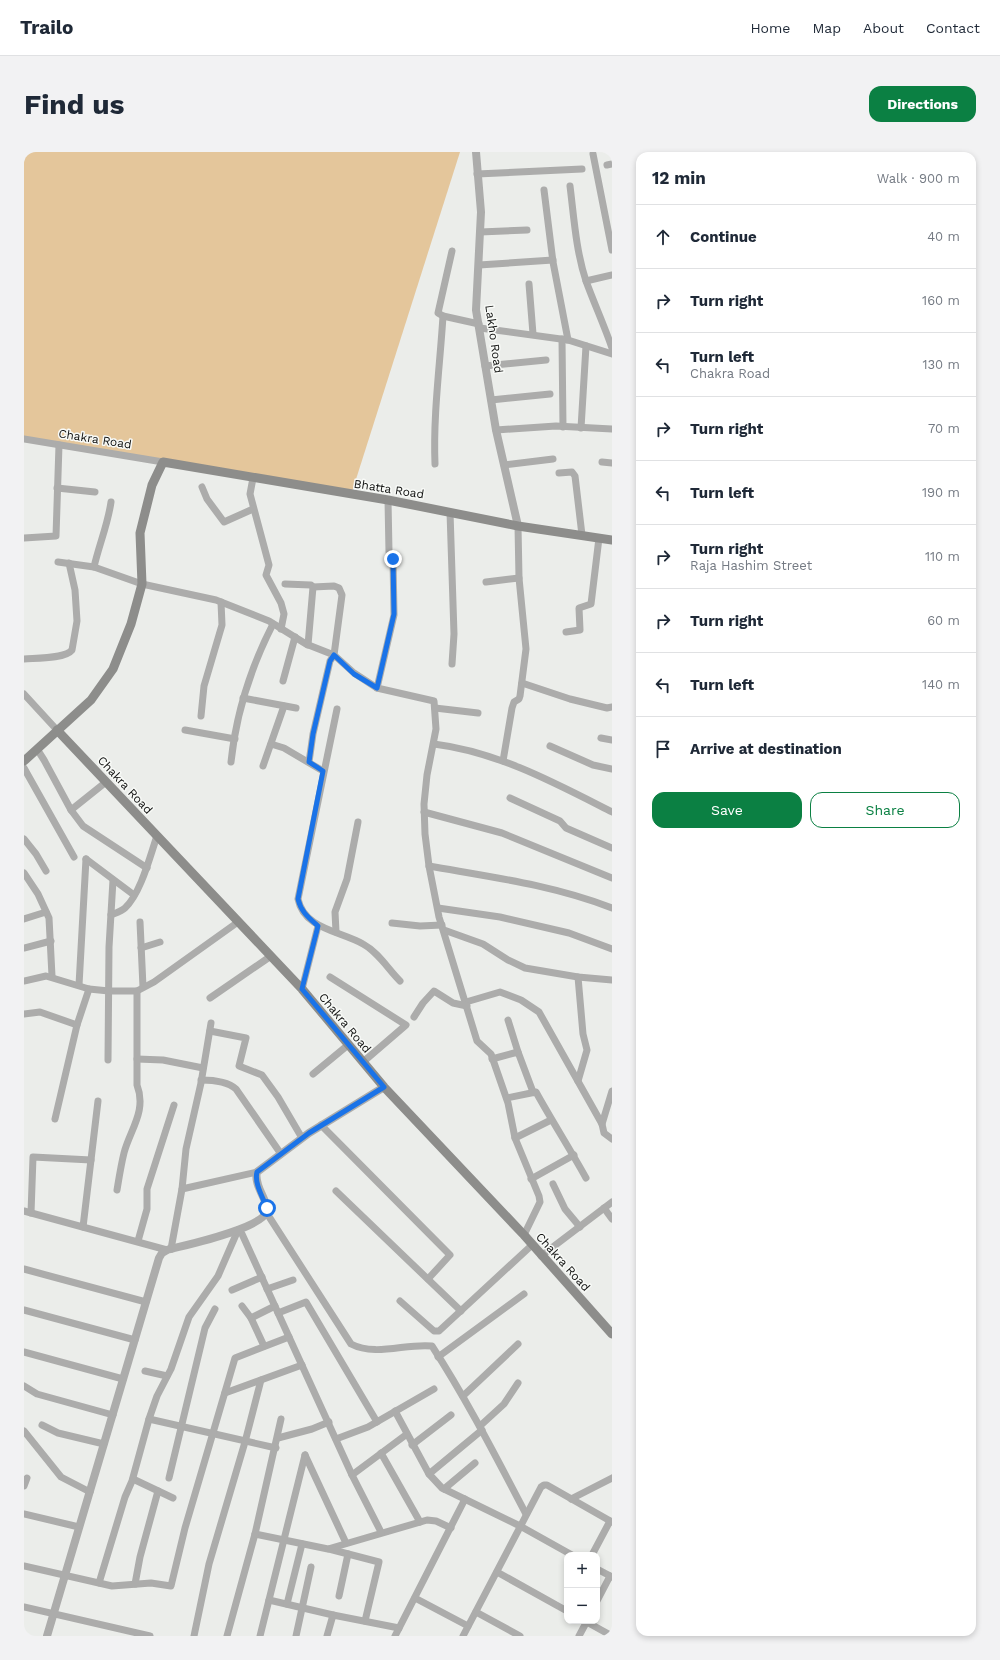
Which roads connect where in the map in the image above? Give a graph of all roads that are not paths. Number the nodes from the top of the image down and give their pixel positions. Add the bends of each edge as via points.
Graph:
1 (476, 152) edge
2 (593, 154) dead end
3 (582, 170) dead end
4 (477, 174) junction
5 (570, 186) dead end
6 (544, 190) dead end
7 (527, 230) dead end
8 (480, 232) junction
9 (612, 250) edge
10 (452, 251) dead end
11 (553, 260) junction
12 (479, 265) junction
13 (612, 275) edge
14 (586, 281) junction
15 (529, 284) dead end
16 (444, 316) junction
17 (479, 326) junction
18 (533, 334) junction
19 (565, 339) junction
20 (586, 346) junction
21 (612, 348) edge
22 (612, 354) edge
23 (546, 360) dead end
24 (485, 366) junction
25 (550, 394) dead end
26 (491, 400) junction
27 (563, 427) junction
28 (581, 428) junction
29 (612, 429) edge
30 (496, 430) junction
31 (24, 439) edge
32 (59, 446) junction
33 (553, 459) dead end
34 (163, 462) junction
35 (602, 462) dead end
36 (612, 462) edge
37 (435, 464) dead end
38 (504, 465) junction
39 (559, 473) dead end
40 (253, 478) junction
41 (202, 487) dead end
42 (57, 488) junction
43 (95, 492) dead end
44 (388, 500) junction
45 (111, 502) dead end
46 (254, 509) junction
47 (450, 512) junction
48 (518, 526) junction
49 (582, 535) junction
50 (24, 538) edge
51 (599, 538) junction
52 (612, 540) edge
53 (58, 562) dead end
54 (69, 563) junction
55 (94, 567) junction
56 (519, 578) junction
57 (486, 582) dead end
58 (142, 584) junction
59 (285, 584) dead end
60 (313, 587) junction
61 (221, 602) junction
62 (273, 624) junction
63 (281, 629) junction
64 (566, 632) dead end
65 (295, 637) junction
66 (308, 645) junction
67 (334, 655) junction
68 (24, 659) edge
69 (452, 664) dead end
70 (283, 681) dead end
71 (522, 683) junction
72 (377, 688) junction
73 (24, 694) edge
74 (244, 698) junction
75 (284, 706) junction
76 (612, 707) edge
77 (296, 708) dead end
78 (435, 708) junction
79 (337, 709) dead end
80 (478, 713) dead end
81 (201, 716) dead end
82 (56, 730) junction
83 (185, 730) dead end
84 (601, 738) dead end
85 (235, 739) junction
86 (612, 740) edge
87 (271, 744) junction
88 (434, 744) junction
89 (550, 746) dead end
90 (36, 749) junction
91 (24, 761) edge
92 (503, 761) junction
93 (232, 762) dead end
94 (309, 762) junction
95 (263, 766) dead end
96 (24, 768) edge
97 (612, 769) edge
98 (323, 771) junction
99 (106, 782) junction
100 (510, 798) dead end
101 (71, 810) junction
102 (424, 812) junction
103 (612, 812) edge
104 (358, 822) dead end
105 (157, 836) junction
106 (24, 839) edge
107 (612, 848) edge
108 (74, 857) dead end
109 (429, 866) junction
110 (147, 868) junction
111 (46, 871) dead end
112 (24, 874) edge
113 (612, 878) edge
114 (113, 880) junction
115 (134, 895) junction
116 (438, 908) junction
117 (612, 908) edge
118 (46, 912) junction
119 (111, 915) junction
120 (24, 919) edge
121 (140, 922) dead end
122 (238, 922) junction
123 (392, 923) dead end
124 (318, 926) junction
125 (443, 928) junction
126 (336, 932) junction
127 (51, 941) junction
128 (160, 942) dead end
129 (24, 948) edge
130 (141, 948) junction
131 (612, 949) edge
132 (271, 956) junction
133 (52, 976) junction
134 (330, 977) dead end
135 (578, 977) junction
136 (612, 980) edge
137 (24, 981) edge
138 (400, 981) dead end
139 (79, 985) junction
140 (89, 989) junction
141 (140, 989) junction
142 (302, 989) junction
143 (109, 991) junction
144 (210, 998) dead end
145 (466, 1004) junction
146 (24, 1014) edge
147 (414, 1016) dead end
148 (508, 1020) dead end
149 (212, 1023) dead end
150 (77, 1026) junction
151 (210, 1031) junction
152 (348, 1045) junction
153 (518, 1052) junction
154 (137, 1059) junction
155 (492, 1059) junction
156 (108, 1060) dead end
157 (363, 1062) junction
158 (203, 1068) junction
159 (313, 1074) dead end
160 (201, 1080) junction
161 (578, 1081) junction
162 (384, 1087) junction
163 (612, 1091) edge
164 (534, 1092) junction
165 (506, 1098) junction
166 (98, 1101) dead end
167 (174, 1105) dead end
168 (55, 1119) dead end
169 (551, 1120) junction
170 (602, 1124) junction
171 (321, 1125) junction
172 (302, 1138) junction
173 (515, 1138) junction
174 (612, 1139) edge
175 (281, 1154) junction
176 (574, 1155) junction
177 (91, 1160) junction
178 (257, 1172) junction
179 (586, 1178) dead end
180 (531, 1179) junction
181 (553, 1184) dead end
182 (182, 1189) junction
183 (116, 1190) dead end
184 (336, 1191) dead end
185 (612, 1202) edge
186 (604, 1208) junction
187 (27, 1212) edge
188 (266, 1212) junction
189 (612, 1218) edge
190 (83, 1227) junction
191 (580, 1227) junction
192 (238, 1230) junction
193 (524, 1235) junction
194 (138, 1241) junction
195 (532, 1245) junction
196 (169, 1249) junction
197 (541, 1256) junction
198 (24, 1269) edge
199 (262, 1277) junction
200 (428, 1279) junction
201 (293, 1280) dead end
202 (267, 1289) junction
203 (232, 1290) dead end
204 (524, 1294) dead end
205 (400, 1301) dead end
206 (146, 1302) junction
207 (242, 1306) dead end
208 (215, 1309) dead end
209 (277, 1309) junction
210 (24, 1310) edge
211 (462, 1311) junction
212 (251, 1318) junction
213 (612, 1334) edge
214 (289, 1337) junction
215 (135, 1340) junction
216 (518, 1344) dead end
217 (264, 1346) junction
218 (24, 1352) edge
219 (438, 1357) junction
220 (302, 1365) junction
221 (145, 1371) dead end
222 (167, 1376) junction
223 (123, 1378) junction
224 (261, 1380) junction
225 (518, 1383) dead end
226 (24, 1386) edge
227 (434, 1389) dead end
228 (224, 1393) junction
229 (463, 1396) junction
230 (395, 1411) junction
231 (113, 1415) junction
232 (451, 1416) dead end
233 (149, 1418) junction
234 (281, 1419) dead end
235 (329, 1422) junction
236 (377, 1422) junction
237 (42, 1425) dead end
238 (181, 1426) junction
239 (481, 1428) junction
240 (24, 1431) edge
241 (212, 1434) junction
242 (407, 1434) junction
243 (278, 1438) junction
244 (336, 1439) junction
245 (245, 1442) junction
246 (104, 1444) junction
247 (412, 1445) junction
248 (276, 1448) junction
249 (381, 1453) junction
250 (475, 1463) dead end
251 (429, 1474) junction
252 (352, 1475) junction
253 (27, 1478) dead end
254 (168, 1478) dead end
255 (612, 1478) edge
256 (133, 1479) junction
257 (24, 1486) edge
258 (444, 1489) junction
259 (158, 1491) junction
260 (90, 1492) junction
261 (173, 1498) dead end
262 (465, 1499) junction
263 (571, 1499) junction
264 (24, 1514) edge
265 (526, 1514) junction
266 (611, 1521) edge
267 (420, 1522) junction
268 (520, 1526) junction
269 (79, 1527) junction
270 (451, 1528) junction
271 (381, 1532) junction
272 (255, 1534) junction
273 (285, 1540) junction
274 (346, 1543) junction
275 (302, 1544) junction
276 (328, 1549) junction
277 (567, 1552) edge
278 (594, 1552) edge
279 (348, 1554) junction
280 (24, 1566) edge
281 (311, 1567) dead end
282 (600, 1570) edge
283 (497, 1572) junction
284 (65, 1575) junction
285 (611, 1576) edge
286 (99, 1583) junction
287 (134, 1584) junction
288 (339, 1596) dead end
289 (600, 1596) edge
290 (415, 1598) junction
291 (269, 1600) junction
292 (287, 1604) junction
293 (24, 1607) edge
294 (302, 1608) junction
295 (564, 1609) edge
296 (476, 1612) junction
297 (54, 1614) junction
298 (333, 1615) junction
299 (365, 1621) junction
300 (585, 1624) edge
301 (591, 1624) edge
302 (468, 1626) junction
303 (399, 1628) junction
304 (146, 1635) edge
305 (47, 1636) edge
306 (194, 1636) edge
307 (226, 1636) edge
308 (260, 1636) edge
309 (296, 1636) edge
310 (327, 1636) edge
311 (395, 1636) edge
312 (463, 1636) edge
313 (520, 1636) edge
314 (579, 1636) edge
315 (612, 1636) edge

1 - 4 street, Lakho Road
2 - 9 street
3 - 4 street
4 - 8 street, Lakho Road via 481,212
5 - 14 street via 577,245
6 - 11 street
7 - 8 street
8 - 12 street, Lakho Road
10 - 16 street via 438,313
11 - 12 street
11 - 19 street
12 - 17 street, Lakho Road via 476,310
13 - 14 street
14 - 21 street
15 - 18 street
16 - 17 street
16 - 37 street via 434,434
17 - 18 street
17 - 24 street, Lakho Road
18 - 19 street
19 - 20 street
19 - 27 street
20 - 22 street
20 - 28 street
23 - 24 street
24 - 26 street, Lakho Road
25 - 26 street
26 - 30 street, Lakho Road
27 - 28 street
27 - 30 street
28 - 29 street
30 - 38 street, Lakho Road
31 - 32 street, Chakra Road
32 - 34 street, Chakra Road
32 - 42 street
33 - 38 street
34 - 40 main road, Bhatta Road
34 - 58 main road via 152,485 140,533
35 - 36 street
38 - 48 street, Lakho Road
39 - 49 street via 572,472 575,476
40 - 44 main road, Bhatta Road
40 - 46 street via 250,494
41 - 46 street via 207,499 224,522
42 - 43 street
42 - 50 street via 56,536
44 - 47 main road, Bhatta Road
44 - 72 street via 394,614
45 - 55 street
46 - 63 street via 269,565 266,575 284,614
47 - 48 main road, Bhatta Road
47 - 69 street via 454,634
48 - 49 main road, Bhatta Road
48 - 56 street
49 - 51 main road, Bhatta Road
51 - 52 main road, Bhatta Road
51 - 64 street via 591,604 579,608 580,630
53 - 54 street
54 - 55 street
54 - 68 street via 75,590 77,621 72,650 62,656
55 - 58 street
56 - 57 street
56 - 71 street via 526,649
58 - 61 street
58 - 82 main road via 131,624 113,669 91,700
59 - 60 street
60 - 66 street
60 - 67 street via 334,586 339,588 342,596
61 - 62 street
61 - 81 street via 222,625 204,686
62 - 63 street
62 - 74 street via 262,645
63 - 65 street
65 - 66 street
65 - 70 street
66 - 67 street
67 - 72 street via 354,674
67 - 94 street via 330,661
71 - 76 street via 570,699
71 - 92 street via 519,698 512,708
72 - 78 street via 431,699
73 - 82 street
74 - 75 street
74 - 85 street via 237,720
75 - 77 street
75 - 87 street
78 - 80 street
78 - 88 street
79 - 98 street
82 - 90 main road
82 - 99 main road, Chakra Road
83 - 85 street
84 - 86 street
85 - 93 street
87 - 94 street
87 - 95 street
88 - 92 street via 459,747
88 - 102 street via 427,775
89 - 97 street via 593,765
90 - 91 main road
90 - 101 street
92 - 103 street
94 - 98 street
96 - 108 street
98 - 124 street via 298,899 304,914
99 - 101 street
99 - 105 main road, Chakra Road
100 - 107 street via 560,821 566,828
101 - 110 street via 83,826
102 - 109 street
102 - 113 street via 502,832
104 - 126 street via 346,880 334,912
105 - 110 street
105 - 122 main road, Chakra Road
106 - 111 street
109 - 116 street
109 - 117 street via 545,887
110 - 115 street
112 - 118 street via 38,894
114 - 115 street
114 - 119 street
114 - 139 street via 86,859
115 - 119 street via 125,909
116 - 125 street
116 - 131 street via 500,917 569,933
118 - 120 street
118 - 127 street
119 - 143 street
121 - 130 street
122 - 132 main road, Chakra Road
122 - 141 street via 154,982
123 - 125 street
124 - 126 street
124 - 142 street
125 - 135 street via 483,944 525,968
125 - 145 street
126 - 138 street via 364,944
127 - 129 street
127 - 133 street
128 - 130 street
130 - 141 street
132 - 142 main road, Chakra Road
132 - 144 street
133 - 137 street
133 - 139 street
134 - 157 street via 406,1025
135 - 136 street
135 - 161 street via 587,1054
139 - 140 street
140 - 143 street
140 - 150 street
141 - 143 street
141 - 154 street
142 - 152 main road, Chakra Road
143 - 156 street
145 - 147 street via 453,1003 434,990
145 - 155 street via 477,1041 491,1054
145 - 161 street via 500,992 521,1000 539,1012
146 - 150 street via 40,1012
148 - 153 street
149 - 151 street
150 - 168 street
151 - 158 street
151 - 172 street via 246,1038 239,1066 262,1075
152 - 157 main road, Chakra Road
152 - 159 street
153 - 155 street
153 - 164 street
154 - 158 street via 163,1060
154 - 183 street via 139,1116 124,1153
155 - 165 street
157 - 162 main road, Chakra Road
158 - 160 street
160 - 175 street via 212,1080 236,1089
160 - 182 street via 186,1149
161 - 170 street
162 - 171 street
162 - 193 main road, Chakra Road
163 - 170 street
164 - 165 street
164 - 169 street
165 - 173 street
166 - 177 street
167 - 194 street via 146,1189 147,1210
169 - 173 street
169 - 176 street
170 - 174 street via 604,1133
171 - 172 street
171 - 200 street via 450,1255
172 - 175 street
173 - 180 street
175 - 178 street
176 - 179 street
176 - 180 street
177 - 187 street via 33,1157
177 - 190 street
178 - 182 street
178 - 188 street via 259,1191 267,1208
180 - 193 street via 540,1202
181 - 191 street via 565,1209
182 - 196 street
184 - 200 street
185 - 186 street
186 - 189 street
186 - 191 street
187 - 190 street
188 - 192 street
188 - 219 street via 352,1344 382,1350 432,1346
190 - 194 street
191 - 197 street
192 - 196 street
192 - 199 street
192 - 222 street via 218,1276 189,1317
193 - 195 main road, Chakra Road
194 - 196 street
195 - 197 main road, Chakra Road
195 - 211 street
196 - 206 street via 159,1258
197 - 213 main road, Chakra Road
198 - 206 street
199 - 202 street
199 - 203 street
200 - 211 street
201 - 202 street
202 - 209 street
204 - 219 street
205 - 211 street via 436,1332
206 - 215 street
207 - 212 street
208 - 238 street via 205,1328
209 - 212 street
209 - 214 street
209 - 236 street via 306,1302
210 - 215 street
212 - 217 street
214 - 217 street
214 - 220 street
215 - 223 street
216 - 229 street
217 - 228 street via 235,1358
218 - 223 street
219 - 229 street
220 - 224 street
220 - 235 street
221 - 222 street
222 - 233 street
223 - 231 street
224 - 228 street
224 - 245 street
225 - 239 street via 504,1404
226 - 231 street via 37,1394
227 - 230 street
228 - 241 street
229 - 239 street
230 - 236 street
230 - 242 street
231 - 246 street
232 - 247 street
233 - 238 street
233 - 256 street
234 - 243 street
235 - 243 street
235 - 244 street
236 - 244 street
237 - 246 street via 58,1433
238 - 241 street
238 - 254 street
239 - 251 street
239 - 265 street
240 - 260 street via 61,1477
241 - 245 street
241 - 287 street via 185,1528 172,1585
242 - 247 street
242 - 249 street
243 - 248 street
244 - 252 street
245 - 248 street
245 - 306 street via 209,1564
246 - 260 street
247 - 251 street
248 - 272 street
249 - 252 street
249 - 267 street
250 - 258 street
251 - 258 street
252 - 271 street
253 - 257 street
255 - 263 street
256 - 259 street
256 - 286 street via 125,1497
258 - 262 street
259 - 261 street
259 - 287 street
260 - 269 street
262 - 268 street
262 - 270 street
263 - 265 street via 544,1485
263 - 266 street
264 - 269 street
265 - 268 street
266 - 278 street
267 - 270 street via 431,1520
267 - 271 street
268 - 277 street
268 - 283 street
269 - 284 street
270 - 290 street
271 - 274 street
272 - 273 street
272 - 307 street
273 - 274 street via 305,1456
273 - 275 street
273 - 291 street
274 - 276 street
275 - 276 street
275 - 292 street
276 - 279 street
279 - 288 street
279 - 299 street via 379,1562
280 - 284 street
281 - 294 street
282 - 285 street
283 - 295 street
283 - 296 street
284 - 286 street
284 - 297 street
285 - 289 street
286 - 287 street via 112,1586
290 - 302 street
290 - 303 street
291 - 292 street
291 - 308 street
292 - 294 street
293 - 297 street
294 - 298 street
294 - 309 street
296 - 302 street
296 - 313 street
297 - 304 street
297 - 305 street
298 - 299 street
298 - 310 street
299 - 303 street
300 - 314 street
301 - 315 street
302 - 312 street
303 - 311 street

